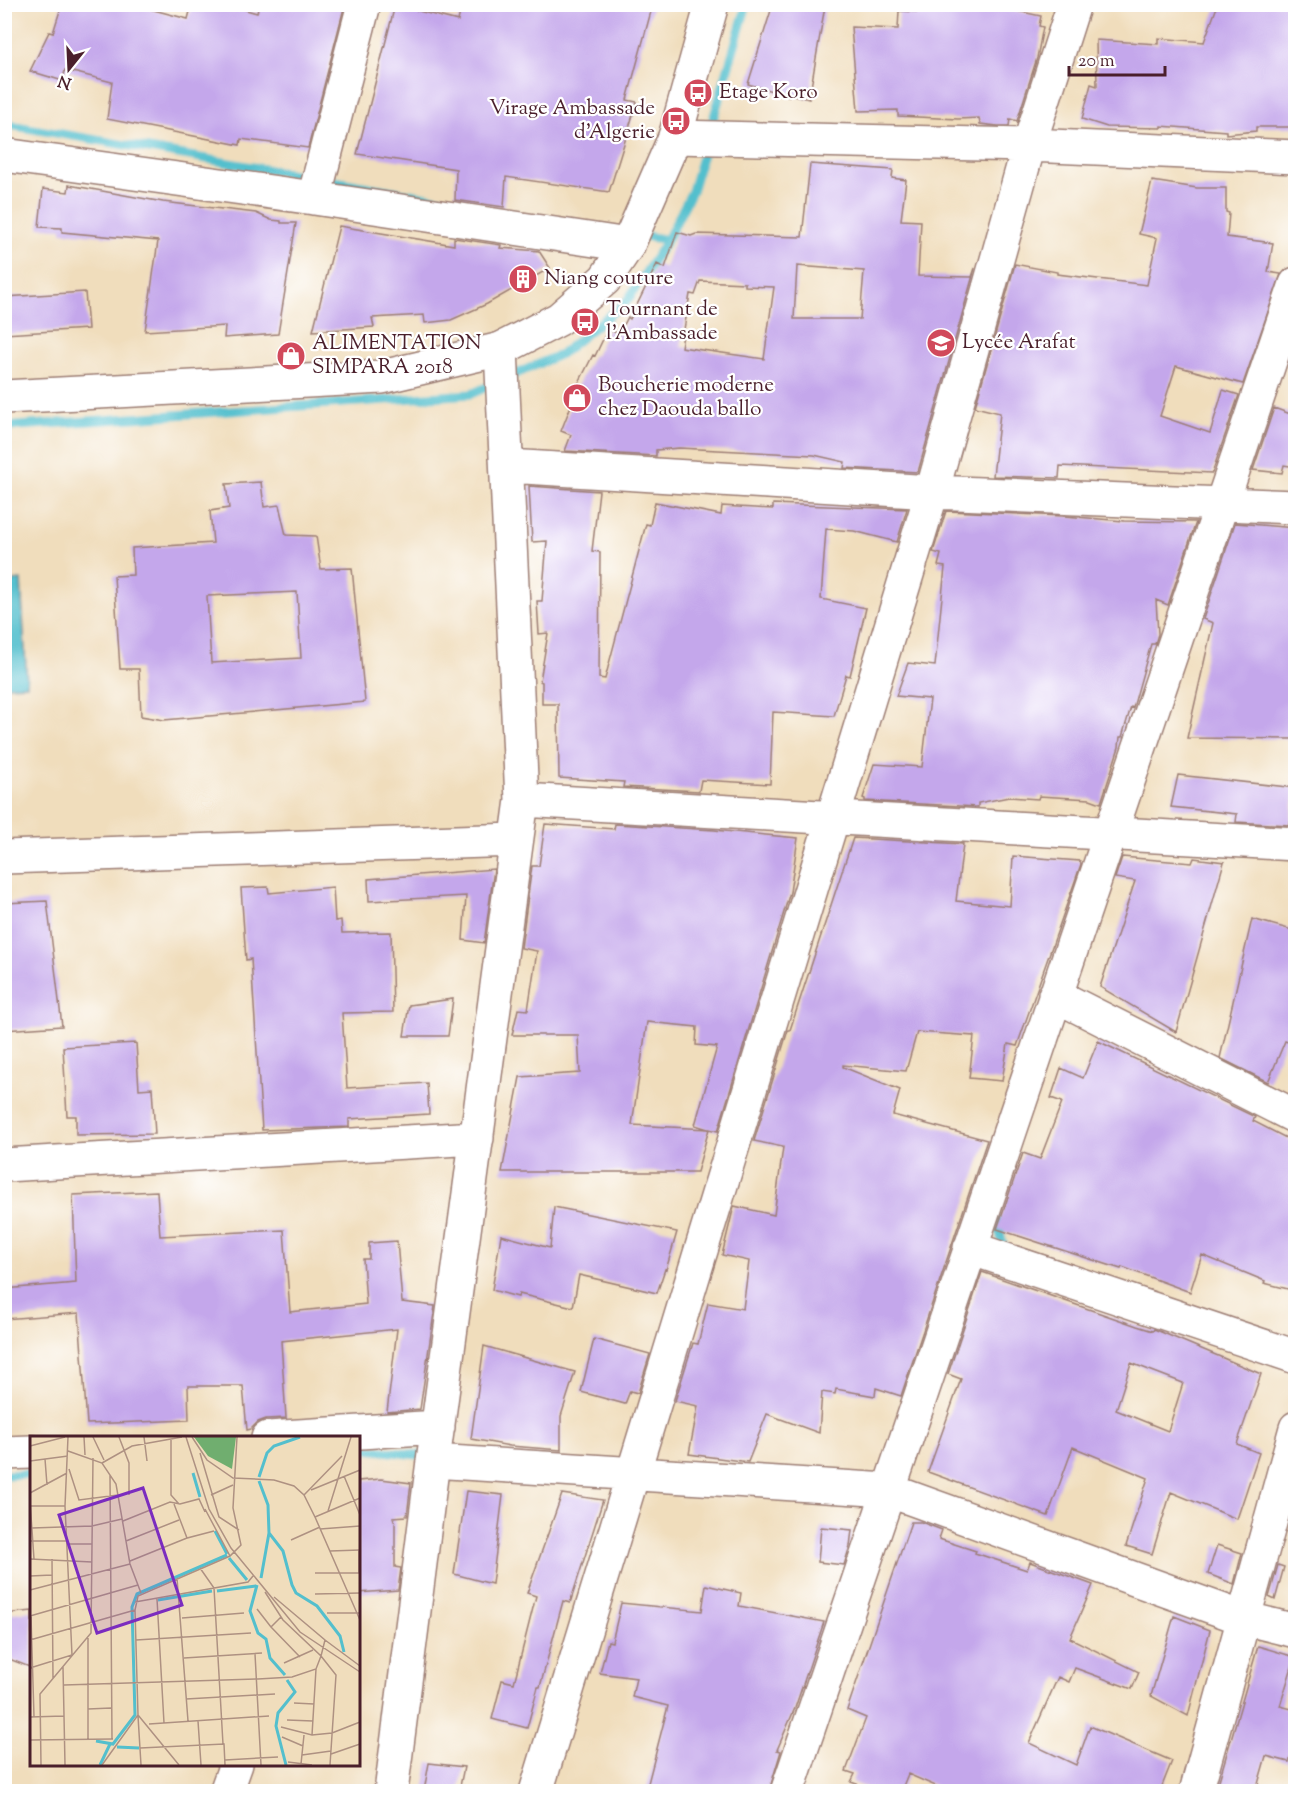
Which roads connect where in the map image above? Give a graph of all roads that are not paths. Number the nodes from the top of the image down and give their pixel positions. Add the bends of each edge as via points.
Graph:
1 (364, 4) edge
2 (712, 4) edge
3 (1074, 4) edge
4 (675, 137) junction
5 (1029, 146) junction
6 (4, 154) edge
7 (1296, 157) edge
8 (314, 198) junction
9 (628, 245) junction
10 (1296, 284) edge
11 (501, 349) junction
12 (4, 397) edge
13 (508, 466) junction
14 (932, 492) junction
15 (1221, 504) junction
16 (1296, 507) edge
17 (522, 800) junction
18 (833, 818) junction
19 (1110, 833) junction
20 (516, 840) junction
21 (1296, 844) edge
22 (4, 857) edge
23 (1055, 995) junction
24 (1296, 1117) edge
25 (477, 1138) junction
26 (4, 1165) edge
27 (970, 1248) junction
28 (1296, 1357) edge
29 (438, 1427) junction
30 (1296, 1428) edge
31 (285, 1436) edge
32 (30, 1452) edge
33 (4, 1453) edge
34 (433, 1461) junction
35 (633, 1474) junction
36 (888, 1490) junction
37 (1244, 1618) junction
38 (1296, 1631) edge
39 (235, 1766) edge
40 (226, 1791) edge
41 (390, 1791) edge
42 (536, 1791) edge
43 (787, 1791) edge
44 (1196, 1791) edge

1 - 8 street
2 - 4 street
3 - 5 street
4 - 5 street
4 - 9 street
5 - 7 street
5 - 14 street
6 - 8 street
8 - 9 street
9 - 11 street via 605,279 559,319
10 - 15 street
11 - 12 street via 382,377
11 - 13 street
13 - 14 street
13 - 17 street
14 - 15 street
14 - 18 street
15 - 16 street
15 - 19 street
17 - 18 street
17 - 20 street
18 - 19 street
18 - 35 street
19 - 21 street
19 - 23 street
20 - 22 street
20 - 25 street
23 - 24 street
23 - 27 street
25 - 26 street
25 - 29 street
27 - 28 street
27 - 36 street
29 - 31 street
29 - 34 street
30 - 37 street
32 - 33 street
34 - 35 street
34 - 41 street
35 - 36 street
35 - 42 street
36 - 37 street
36 - 43 street
37 - 38 street
37 - 44 street
39 - 40 street

